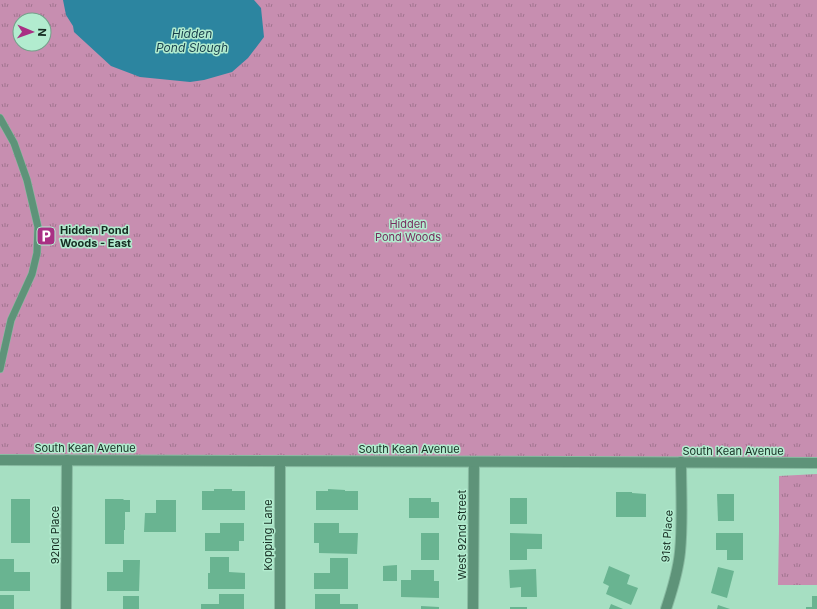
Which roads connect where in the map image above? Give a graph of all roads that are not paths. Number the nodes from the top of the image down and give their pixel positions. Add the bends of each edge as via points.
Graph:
1 (0, 118) edge
2 (0, 369) edge
3 (0, 460) edge
4 (67, 460) junction
5 (280, 461) junction
6 (474, 462) junction
7 (682, 462) junction
8 (817, 463) edge
9 (66, 609) edge
10 (280, 609) edge
11 (473, 609) edge
12 (666, 609) edge

1 - 2 lane via 14,143 38,227 37,253 32,274 11,320
3 - 4 street, South Kean Avenue
4 - 5 street, South Kean Avenue
4 - 9 street, 92nd Place
5 - 6 street, South Kean Avenue
5 - 10 street, Kopping Lane
6 - 7 street, South Kean Avenue
6 - 11 street, West 92nd Street
7 - 8 street, South Kean Avenue
7 - 12 street, 91st Place via 680,553

